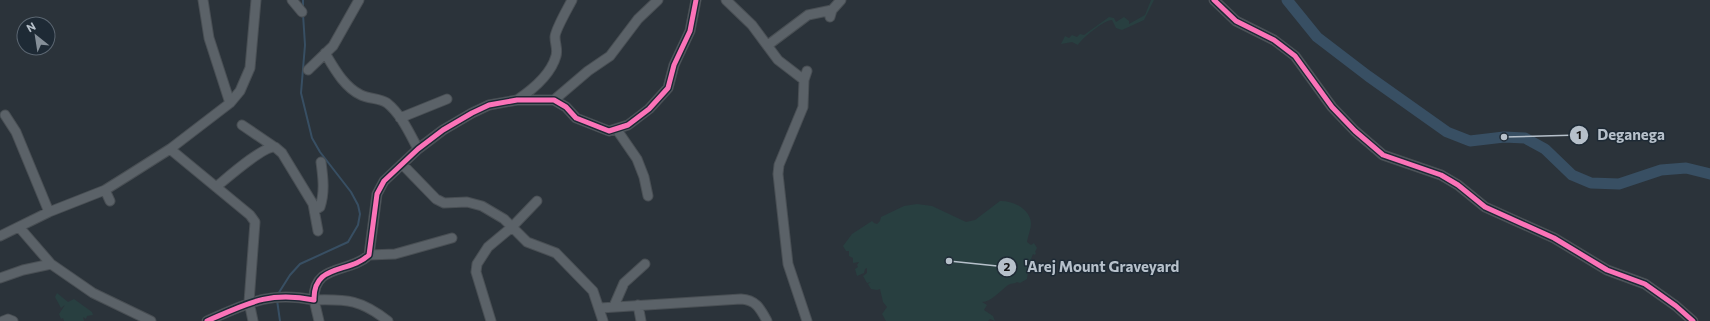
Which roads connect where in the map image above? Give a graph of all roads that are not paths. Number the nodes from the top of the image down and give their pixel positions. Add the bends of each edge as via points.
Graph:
1 (203, 0) edge
2 (256, 0) edge
3 (292, 0) edge
4 (360, 0) edge
5 (572, 0) edge
6 (658, 0) edge
7 (696, 0) edge
8 (726, 0) edge
9 (841, 0) edge
10 (1214, 0) edge
11 (302, 12) dead end
12 (768, 44) junction
13 (325, 53) junction
14 (308, 70) dead end
15 (447, 99) dead end
16 (517, 100) junction
17 (554, 100) junction
18 (230, 103) junction
19 (5, 115) dead end
20 (400, 118) junction
21 (242, 125) dead end
22 (618, 130) junction
23 (272, 146) junction
24 (170, 149) junction
25 (418, 149) junction
26 (321, 162) dead end
27 (402, 164) junction
28 (216, 187) junction
29 (104, 190) junction
30 (648, 196) dead end
31 (110, 201) dead end
32 (536, 201) dead end
33 (315, 210) junction
34 (49, 212) junction
35 (19, 227) junction
36 (512, 227) junction
37 (318, 231) dead end
38 (0, 236) edge
39 (452, 238) dead end
40 (370, 254) junction
41 (51, 264) junction
42 (645, 264) dead end
43 (0, 278) edge
44 (314, 300) junction
45 (250, 302) junction
46 (638, 305) junction
47 (614, 306) junction
48 (600, 308) junction
49 (3, 321) edge
50 (13, 321) edge
51 (150, 321) edge
52 (207, 321) edge
53 (253, 321) edge
54 (319, 321) edge
55 (388, 321) edge
56 (491, 321) edge
57 (603, 321) edge
58 (641, 321) edge
59 (767, 321) edge
60 (807, 321) edge
61 (1693, 321) edge

1 - 18 street via 209,38
2 - 18 street via 250,68 240,91
3 - 11 street
4 - 13 street via 344,30
5 - 16 street via 555,37 555,60 530,91
6 - 17 street via 638,19 610,56
7 - 22 street via 690,31 674,65 668,88 649,109
8 - 12 street
9 - 12 street via 831,13 808,15
10 - 61 street via 1236,21 1274,40 1294,56 1332,107 1355,132 1383,155 1441,175 1485,207 1554,238 1608,270 1645,284
12 - 60 street via 778,60 805,76 803,106 779,165 778,174 788,264
13 - 14 street
13 - 20 street via 351,88 360,95 388,104
15 - 20 street
16 - 17 street
16 - 25 street via 489,105 443,130
17 - 22 street via 566,107 576,118 594,127 609,131
18 - 24 street
19 - 34 street via 16,132
20 - 25 street
21 - 23 street
22 - 30 street via 637,159
23 - 28 street via 241,166
23 - 33 street via 282,153 307,192
24 - 28 street
24 - 29 street
25 - 27 street
26 - 33 street via 324,182 322,202
27 - 36 street via 436,199 444,203 467,202 482,206
27 - 40 street via 384,181 377,194
28 - 45 street via 250,214 255,222
29 - 31 street
29 - 34 street
32 - 36 street
33 - 37 street
34 - 35 street
35 - 38 street
35 - 41 street
36 - 48 street via 527,242 556,253 564,260 593,291
36 - 56 street via 488,247 477,264 476,272
39 - 40 street via 395,254
40 - 44 street via 362,262 328,272 321,277 316,282
41 - 43 street
41 - 51 street via 93,293
42 - 47 street via 624,284
44 - 45 street via 285,296
44 - 54 street
44 - 55 street via 345,300 360,303
45 - 52 street
45 - 53 street
46 - 47 street
46 - 58 street
46 - 59 street via 749,300 760,307
47 - 48 street
48 - 57 street
49 - 50 street

